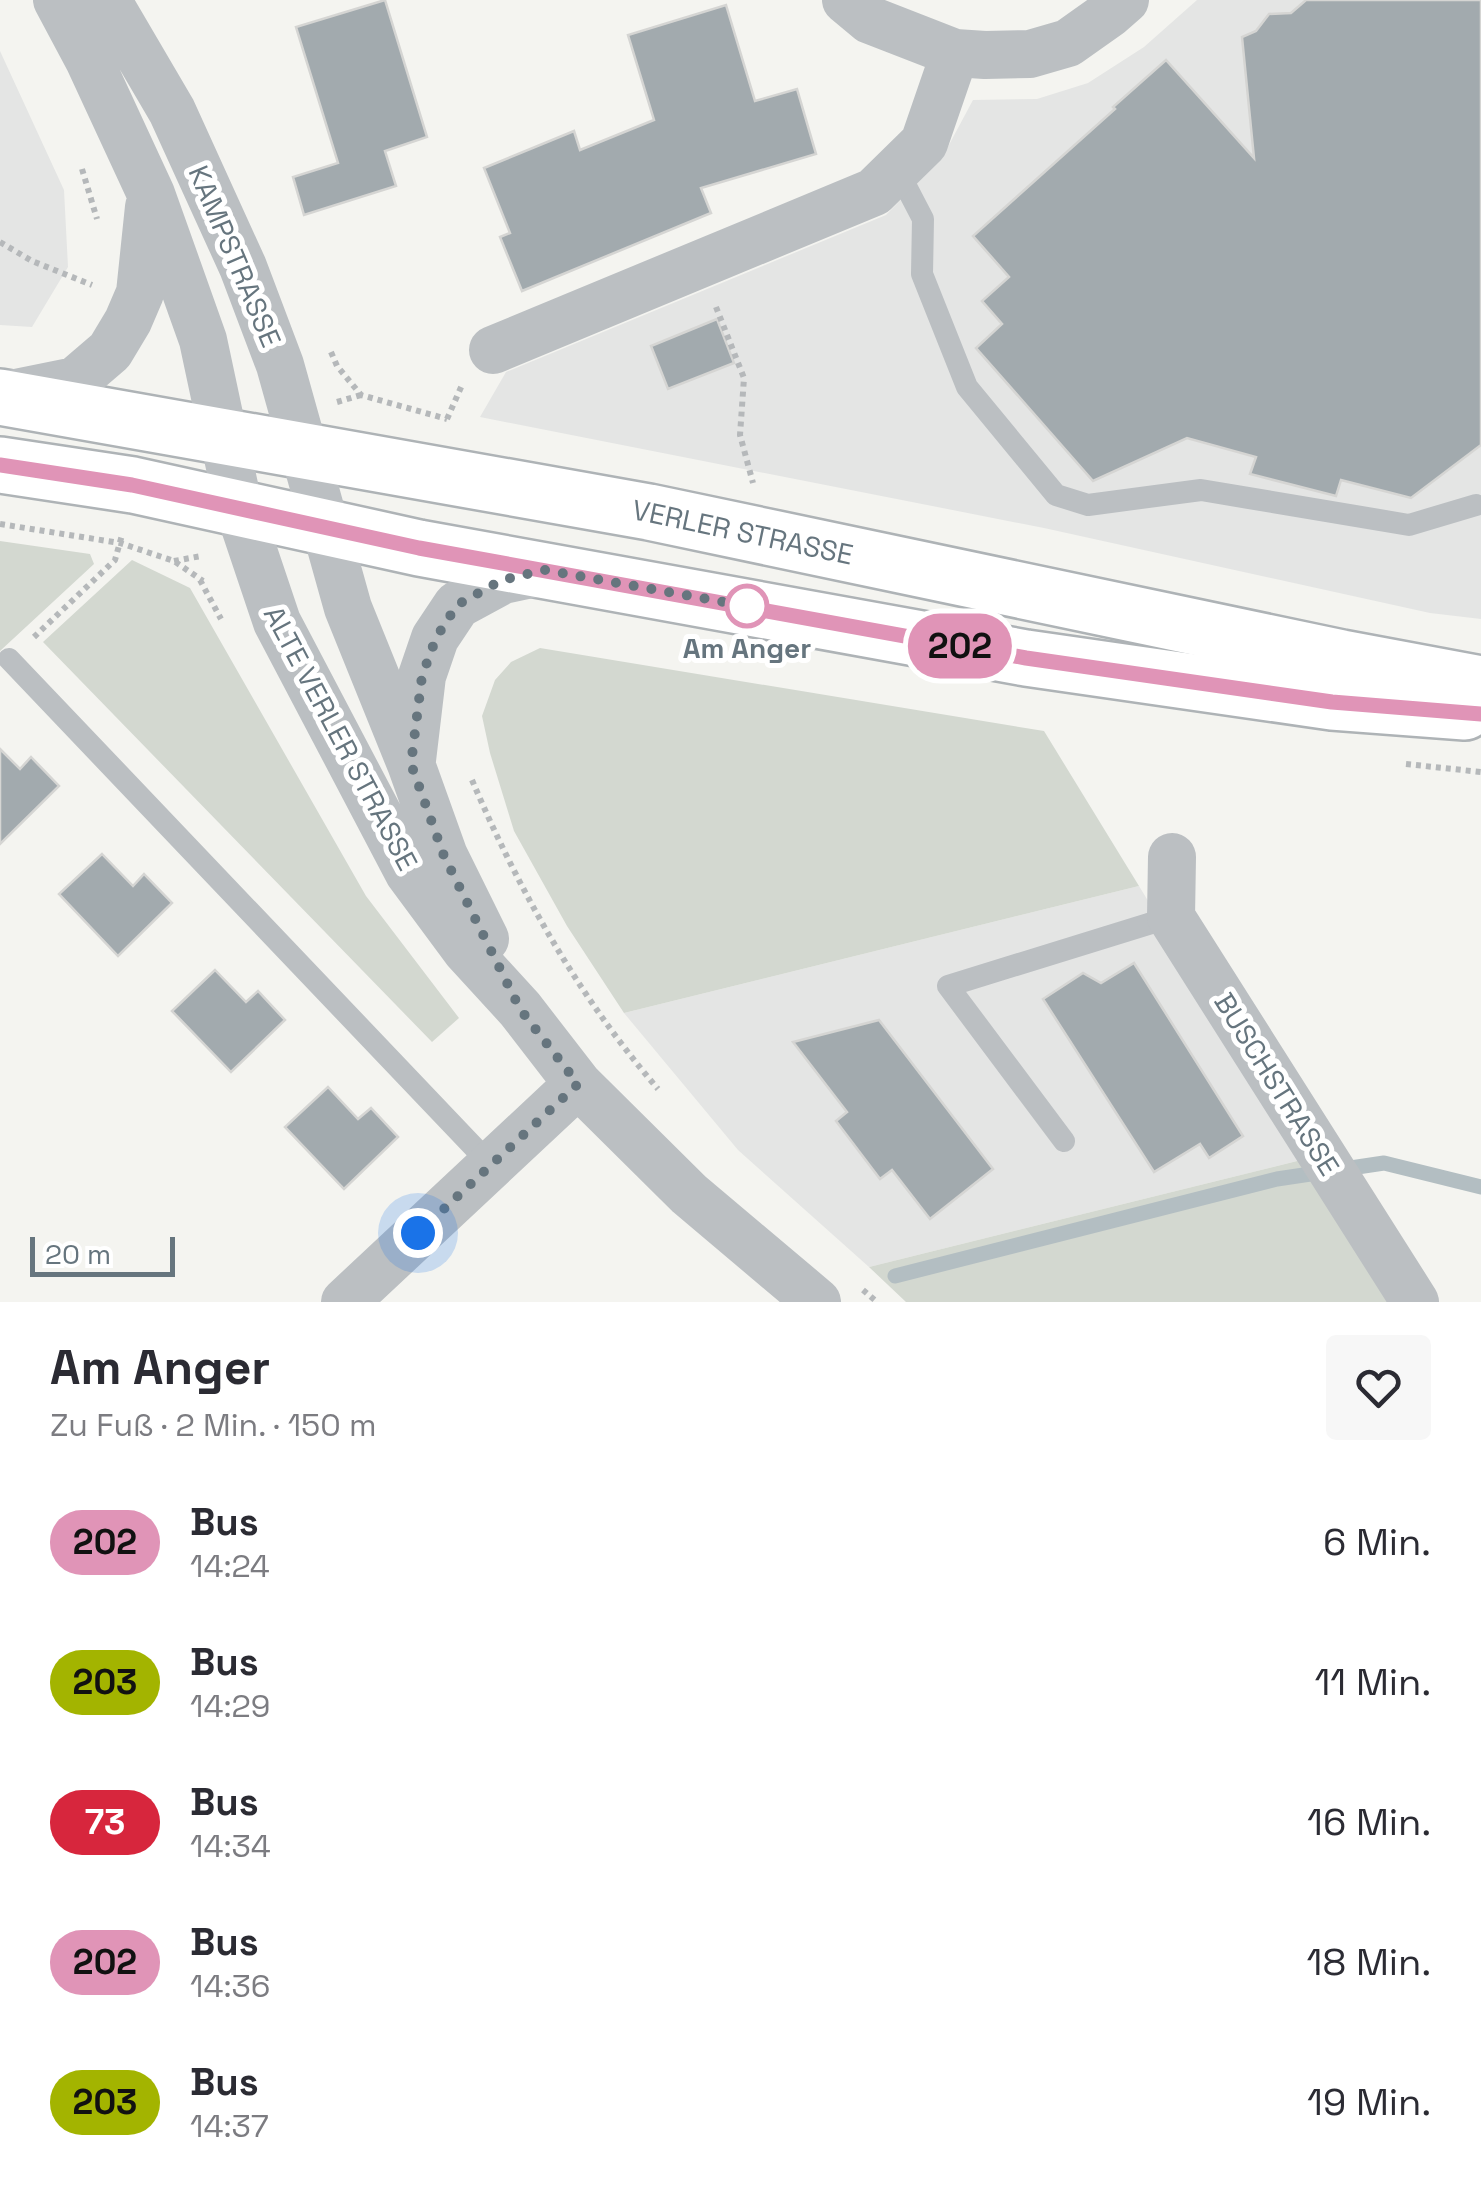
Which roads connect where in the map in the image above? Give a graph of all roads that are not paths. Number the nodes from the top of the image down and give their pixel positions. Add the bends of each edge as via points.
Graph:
1 (57, 0) edge
2 (107, 0) edge
3 (846, 0) edge
4 (1125, 0) edge
5 (955, 53) junction
6 (897, 169) junction
7 (150, 194) junction
8 (493, 350) dead end
9 (0, 397) edge
10 (225, 436) junction
11 (305, 450) junction
12 (0, 465) edge
13 (1476, 505) dead end
14 (239, 510) junction
15 (325, 528) junction
16 (545, 570) junction
17 (9, 660) road end
18 (1481, 684) edge
19 (1481, 714) edge
20 (411, 764) junction
21 (1172, 858) dead end
22 (1171, 917) junction
23 (520, 1009) junction
24 (578, 1084) junction
25 (1064, 1141) dead end
26 (490, 1164) junction
27 (344, 1302) edge
28 (818, 1302) edge
29 (1415, 1302) edge

1 - 7 street, KAMPSTRASSE
2 - 11 street, KAMPSTRASSE via 172,111 243,268
3 - 5 street via 870,20
4 - 5 street via 1068,43 1030,54
5 - 6 street via 924,143
6 - 8 street via 874,192
6 - 13 lane via 923,219 922,274 966,387 1056,495 1088,505 1201,490 1408,526
7 - 9 street, KAMPSTRASSE via 140,292 110,351 75,381
7 - 10 street, KAMPSTRASSE via 203,340
9 - 10 main road, VERLER STRASSE
10 - 11 main road, VERLER STRASSE
10 - 14 street, ALTE VERLER STRASSE
11 - 15 street, KAMPSTRASSE
11 - 18 main road, VERLER STRASSE via 648,512
12 - 14 main road
14 - 15 main road
14 - 23 street, ALTE VERLER STRASSE via 277,622 409,872
15 - 16 main road
15 - 20 street, ALTE VERLER STRASSE via 348,608
16 - 19 main road via 1026,658 1332,702
16 - 20 street, ALTE VERLER STRASSE via 502,580 457,605 422,676
17 - 26 lane
20 - 23 street, ALTE VERLER STRASSE via 444,856
21 - 22 street
22 - 25 lane via 948,986
22 - 29 street, BUSCHSTRASSE
23 - 24 street, ALTE VERLER STRASSE
24 - 26 street
24 - 28 street, ALTE VERLER STRASSE via 689,1194
26 - 27 street

